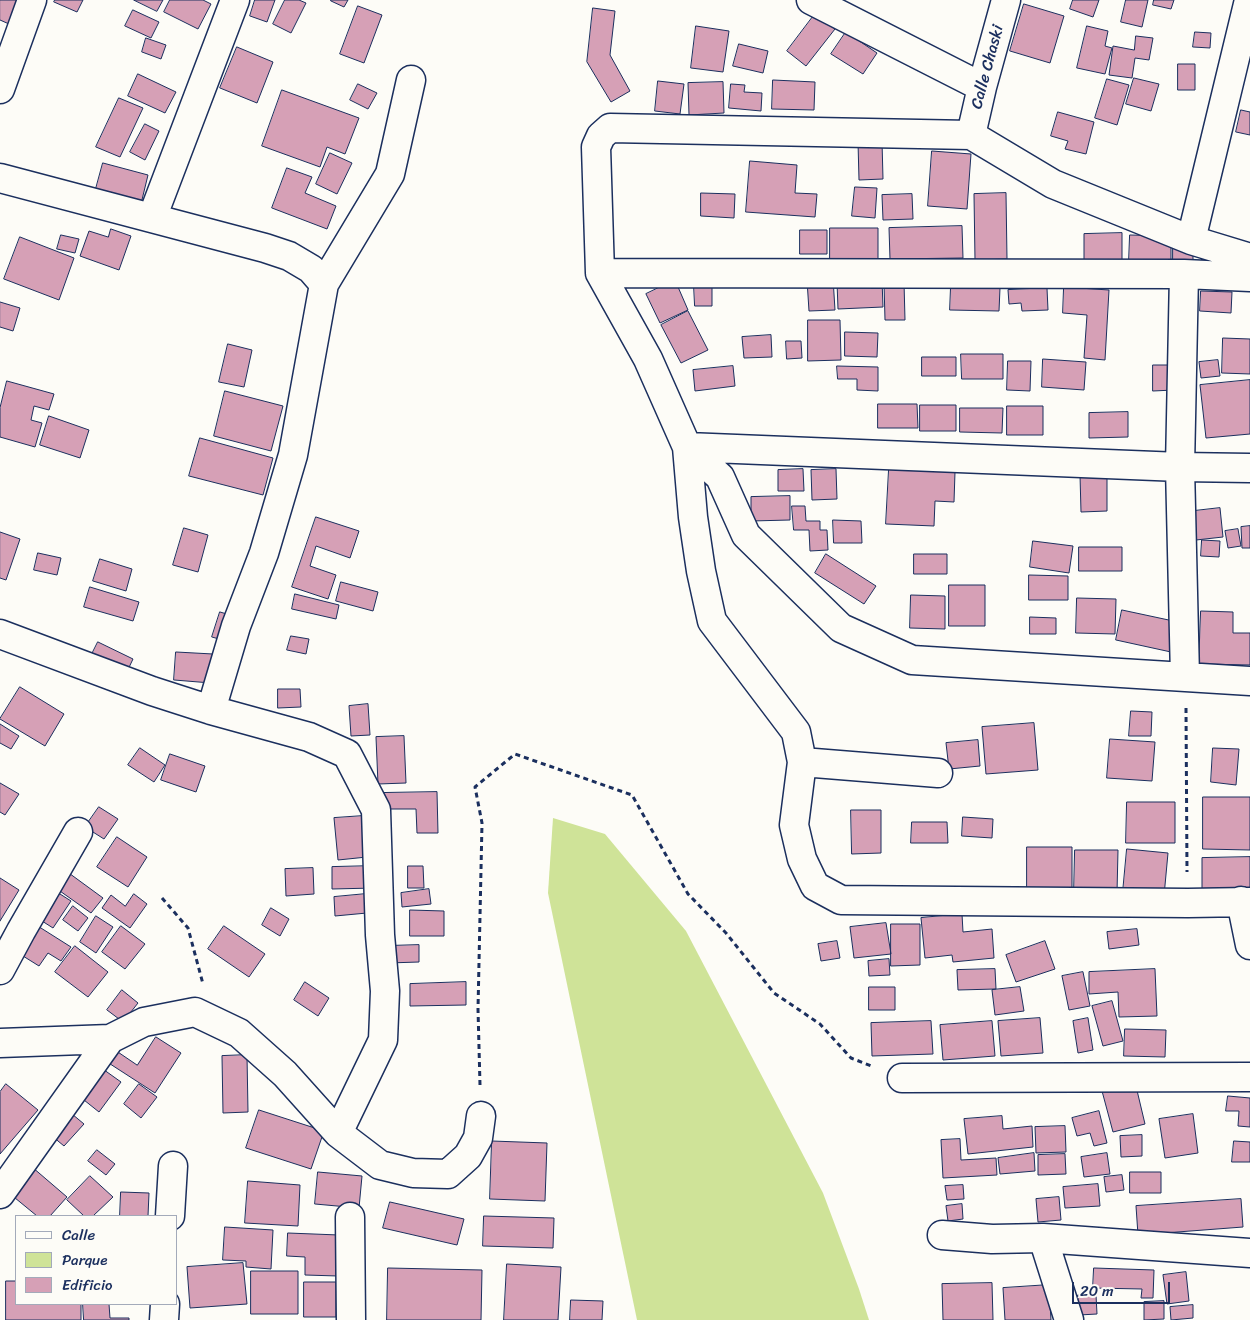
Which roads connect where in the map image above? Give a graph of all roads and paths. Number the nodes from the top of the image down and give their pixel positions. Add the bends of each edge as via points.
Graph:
1 (32, 0) edge
2 (235, 0) edge
3 (811, 0) edge
4 (1006, 0) edge
5 (1249, 0) edge
6 (411, 80) dead end
7 (982, 87) junction
8 (0, 89) edge
9 (971, 135) junction
10 (0, 178) edge
11 (152, 218) junction
12 (1191, 240) junction
13 (1250, 258) edge
14 (600, 273) junction
15 (1184, 274) junction
16 (1250, 278) edge
17 (324, 284) junction
18 (687, 447) junction
19 (1180, 467) junction
20 (1250, 468) edge
21 (0, 634) edge
22 (1185, 678) junction
23 (1250, 681) edge
24 (211, 710) junction
25 (802, 762) junction
26 (938, 773) dead end
27 (78, 832) dead end
28 (162, 898) dead end
29 (1245, 902) edge
30 (1188, 903) junction
31 (1250, 945) edge
32 (0, 970) edge
33 (195, 1012) junction
34 (110, 1039) junction
35 (0, 1043) edge
36 (1250, 1077) edge
37 (902, 1078) joint
38 (481, 1116) joint
39 (338, 1132) junction
40 (173, 1166) dead end
41 (0, 1194) edge
42 (170, 1215) edge
43 (350, 1217) dead end
44 (942, 1235) dead end
45 (1043, 1238) junction
46 (1250, 1253) edge
47 (165, 1305) edge
48 (164, 1320) edge
49 (351, 1320) edge
50 (1069, 1320) edge

1 - 8 street
2 - 11 street
3 - 7 street
4 - 7 street, Calle Chaski
5 - 12 street
6 - 17 street via 390,174
7 - 9 street, Calle Chaski
9 - 12 street via 1053,184
9 - 14 street via 610,128 596,147
10 - 11 street
11 - 17 street via 289,256 311,269
12 - 13 street
14 - 15 street
14 - 18 street via 648,360
15 - 16 street
15 - 19 street
17 - 24 street via 292,455 264,553 236,626
18 - 19 street
18 - 22 street via 720,476 746,536 841,628 912,660
18 - 25 street via 693,517 712,621 796,732
19 - 20 street
19 - 22 street
21 - 24 street
22 - 23 street
22 - 30 path
24 - 39 street via 309,737 347,754 376,810 385,991 382,1040
25 - 26 street
25 - 30 street via 794,825 802,859 815,886 841,900
27 - 32 street
28 - 33 path via 188,928 205,993
29 - 30 street
29 - 31 street
33 - 34 street via 144,1022
33 - 39 street via 239,1033 285,1074
34 - 35 street
34 - 41 street
36 - 37 street
37 - 38 path via 851,1058 820,1024 774,993 726,933 688,894 632,795 515,754 475,787 482,823 478,1008
38 - 39 street via 478,1138 468,1156 448,1174 413,1173 380,1165
40 - 42 street
43 - 49 street
44 - 45 street via 992,1239
45 - 46 street
45 - 50 street
47 - 48 street

